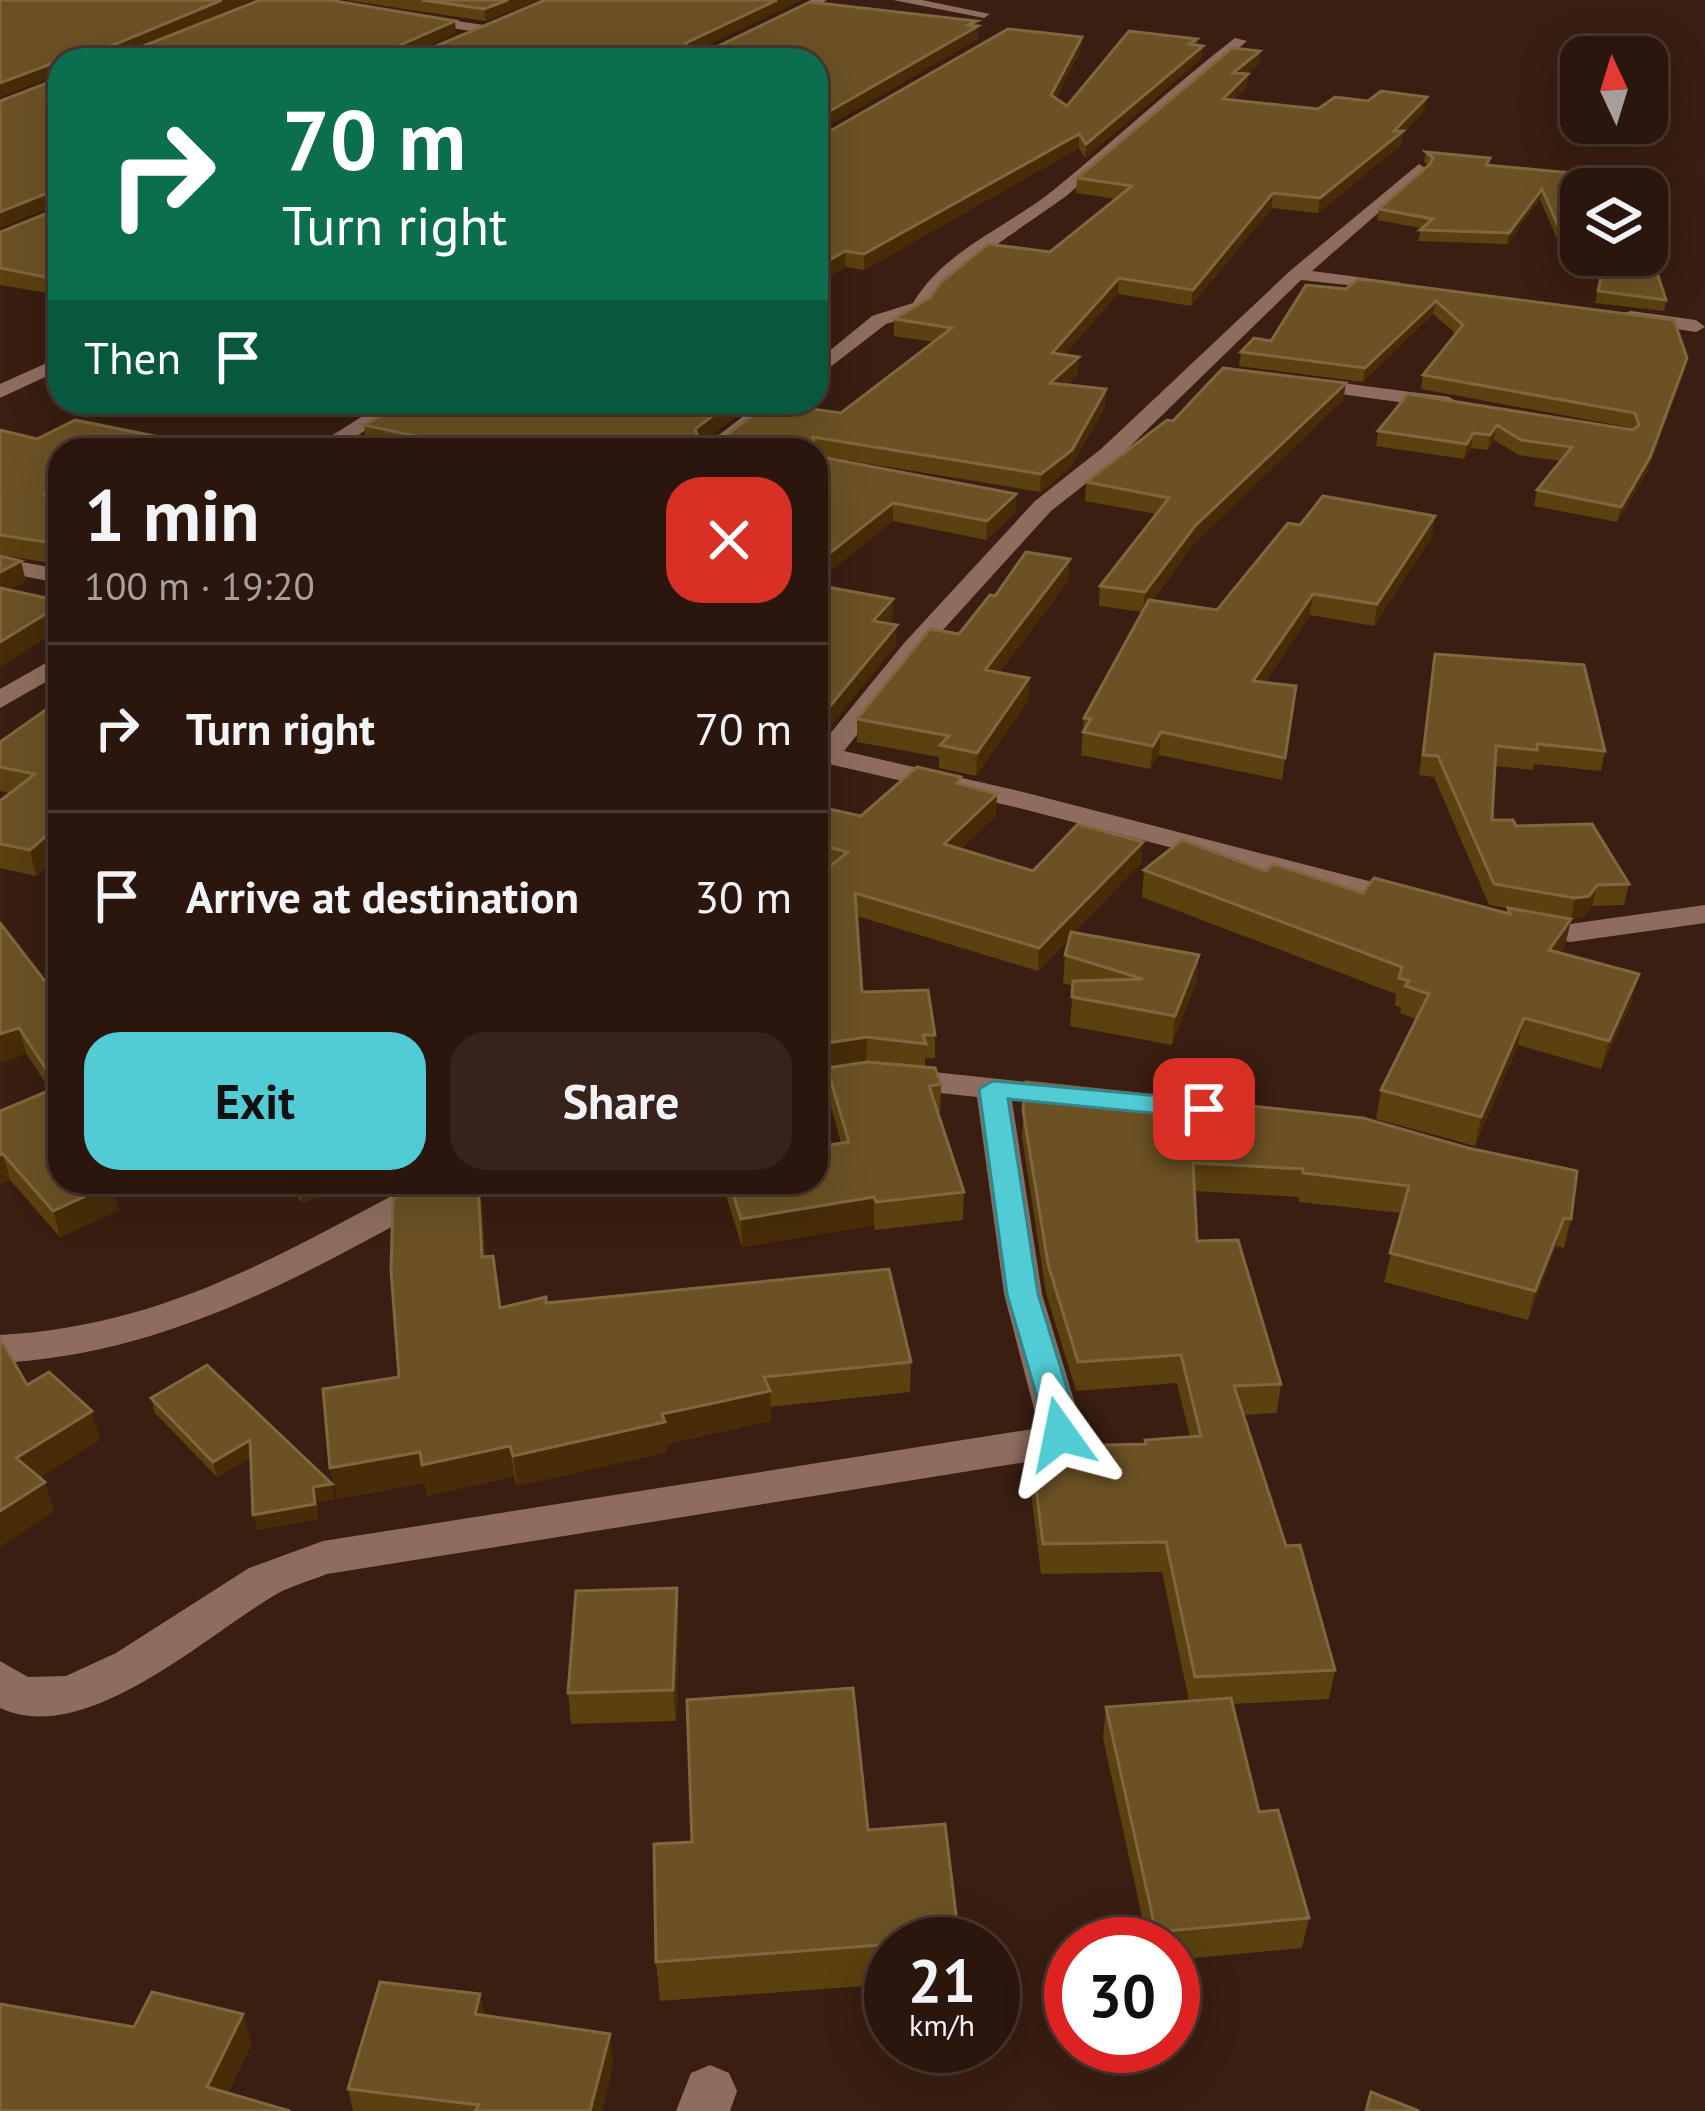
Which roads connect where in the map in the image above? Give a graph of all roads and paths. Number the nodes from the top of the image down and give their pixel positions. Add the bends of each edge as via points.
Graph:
1 (821, 0) edge
2 (899, 0) edge
3 (984, 14) dead end
4 (398, 16) edge
5 (502, 23) edge
6 (484, 29) junction
7 (1240, 41) dead end
8 (447, 45) edge
9 (720, 48) edge
10 (1419, 170) edge
11 (1297, 274) junction
12 (1414, 289) edge
13 (1602, 314) edge
14 (1696, 326) dead end
15 (828, 362) edge
16 (48, 369) edge
17 (1282, 381) edge
18 (0, 392) edge
19 (1481, 407) edge
20 (379, 414) edge
21 (759, 414) edge
22 (340, 438) edge
23 (726, 438) edge
24 (0, 565) edge
25 (48, 574) edge
26 (48, 670) edge
27 (0, 700) edge
28 (828, 746) edge
29 (828, 756) edge
30 (1429, 906) edge
31 (1705, 914) edge
32 (1489, 919) edge
33 (828, 1080) edge
34 (993, 1089) junction
35 (1087, 1098) edge
36 (423, 1194) edge
37 (0, 1349) edge
38 (0, 1680) edge

1 - 9 street
2 - 3 street
4 - 6 street
5 - 6 street
6 - 8 street
7 - 15 street via 1059,194 937,278 920,307 879,320
10 - 11 street
11 - 12 street
11 - 28 street via 1206,372 1109,454 1032,504
13 - 14 street
16 - 18 street
17 - 19 street
20 - 22 street
21 - 23 street
24 - 25 street
26 - 27 street
29 - 30 street
31 - 32 street via 1570,933
33 - 34 street via 867,1075
34 - 35 street
34 - 38 street via 1023,1294 1059,1418 1060,1434 1046,1444 323,1558 264,1580 132,1666 70,1695 18,1696
36 - 37 street via 202,1309 110,1336

